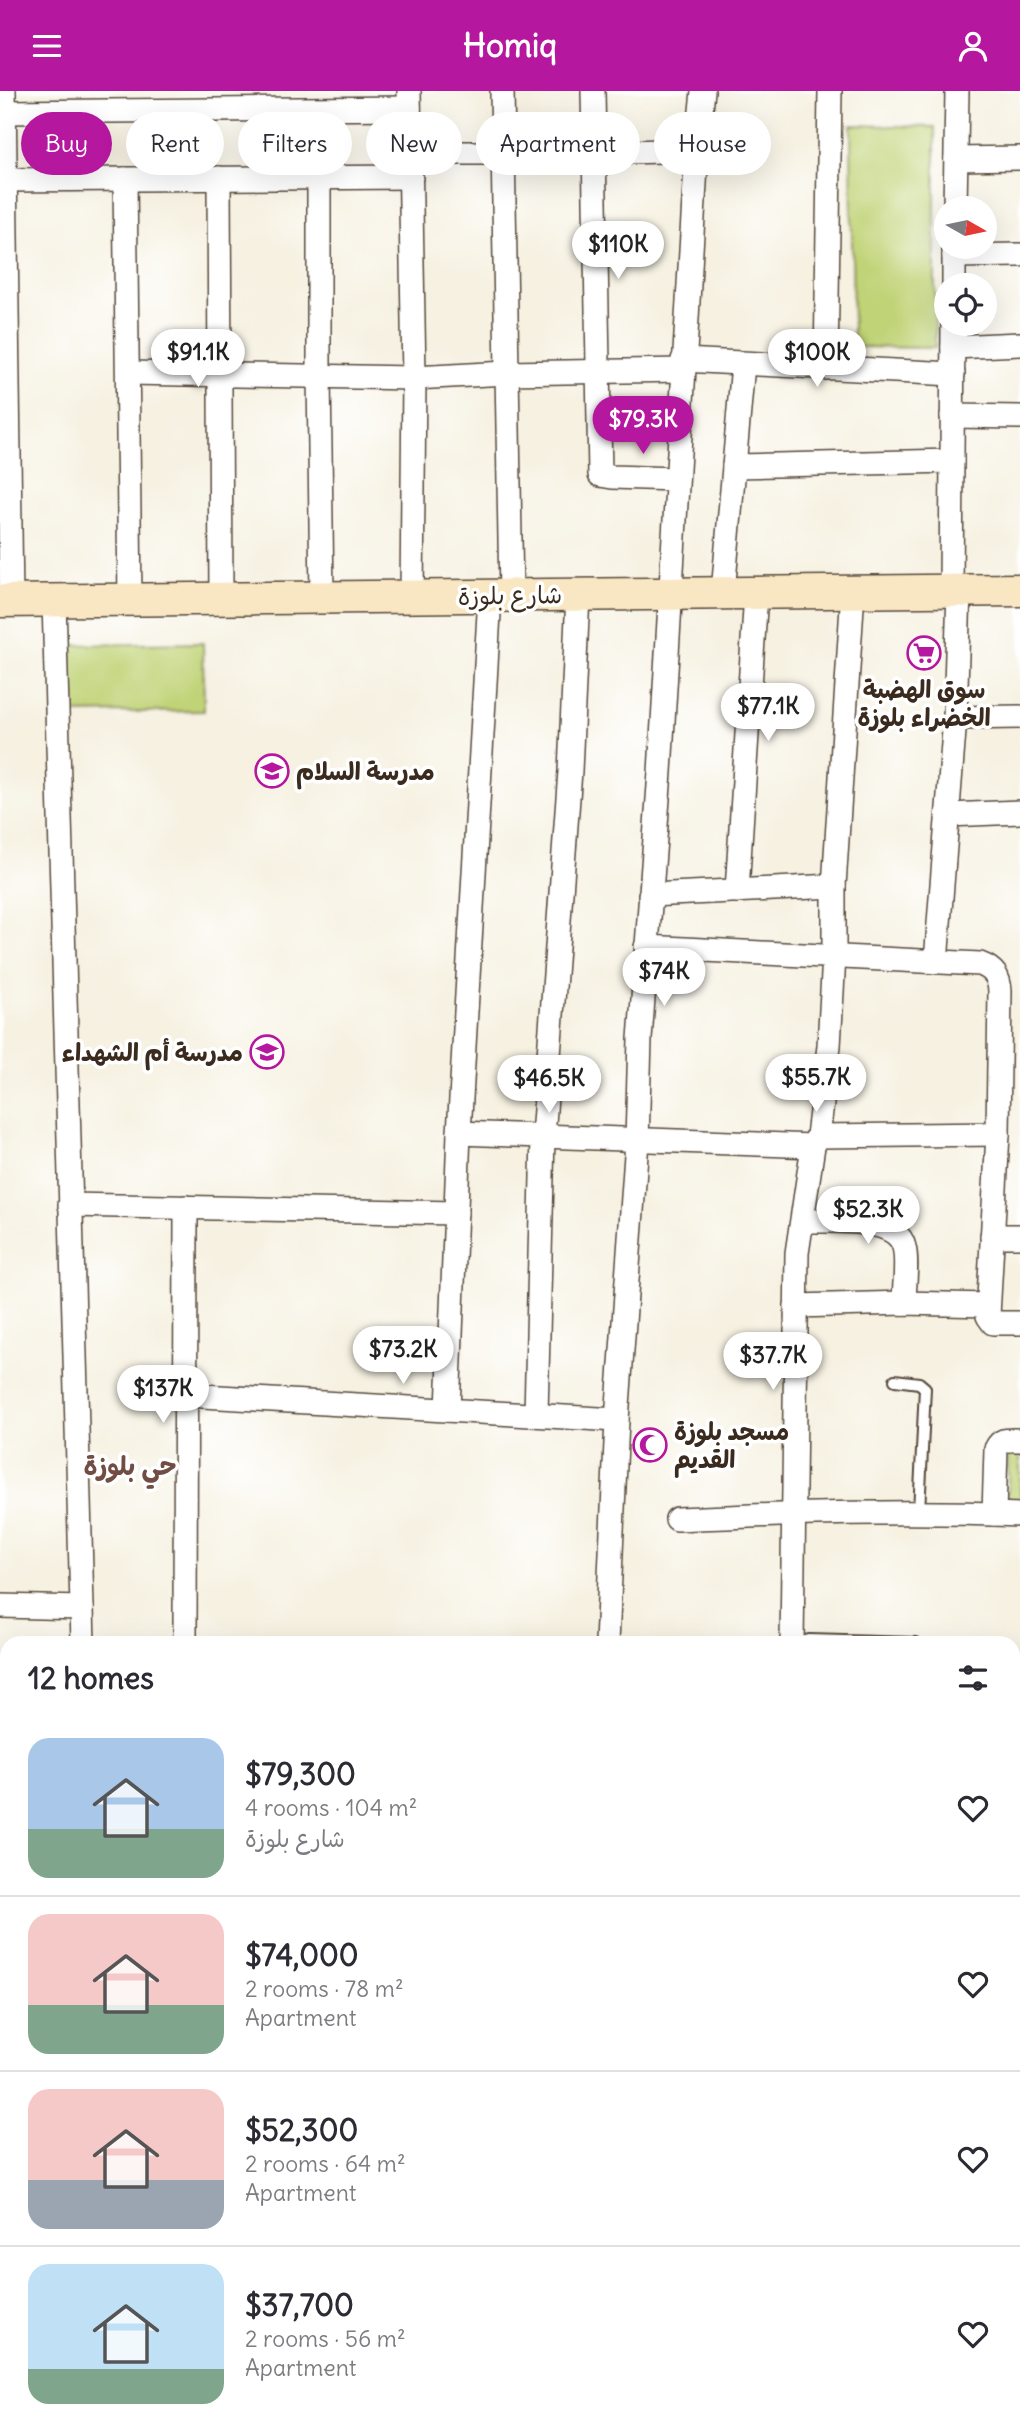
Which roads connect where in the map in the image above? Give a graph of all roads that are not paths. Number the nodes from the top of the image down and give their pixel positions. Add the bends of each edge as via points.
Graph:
1 (502, 91) edge
2 (593, 91) edge
3 (704, 91) edge
4 (830, 91) edge
5 (957, 91) edge
6 (409, 99) edge
7 (218, 100) edge
8 (319, 100) edge
9 (4, 101) edge
10 (124, 101) edge
11 (502, 112) edge
12 (593, 112) edge
13 (702, 112) edge
14 (1020, 158) edge
15 (956, 159) junction
16 (3, 167) edge
17 (503, 175) edge
18 (594, 175) edge
19 (695, 175) edge
20 (319, 177) junction
21 (411, 177) joint
22 (219, 178) junction
23 (125, 179) junction
24 (955, 196) edge
25 (998, 254) edge
26 (1020, 255) edge
27 (953, 336) edge
28 (960, 336) edge
29 (1020, 344) edge
30 (743, 364) junction
31 (683, 365) junction
32 (826, 367) junction
33 (598, 371) junction
34 (128, 373) junction
35 (507, 373) junction
36 (953, 374) junction
37 (319, 375) junction
38 (220, 376) junction
39 (414, 378) junction
40 (952, 416) junction
41 (1020, 417) edge
42 (952, 461) junction
43 (734, 466) junction
44 (676, 479) junction
45 (955, 590) junction
46 (1020, 590) edge
47 (853, 591) junction
48 (723, 593) junction
49 (756, 593) junction
50 (578, 594) junction
51 (669, 594) junction
52 (500, 596) junction
53 (323, 597) junction
54 (412, 597) junction
55 (221, 599) junction
56 (130, 600) junction
57 (6, 601) edge
58 (54, 601) junction
59 (1020, 717) edge
60 (955, 719) junction
61 (1020, 813) edge
62 (948, 815) junction
63 (834, 886) junction
64 (737, 891) junction
65 (650, 895) junction
66 (646, 947) junction
67 (834, 957) junction
68 (936, 962) junction
69 (1010, 1046) edge
70 (459, 1133) junction
71 (998, 1134) junction
72 (543, 1137) junction
73 (637, 1141) junction
74 (816, 1141) junction
75 (70, 1205) junction
76 (186, 1207) junction
77 (456, 1213) junction
78 (803, 1221) junction
79 (992, 1236) junction
80 (1020, 1236) edge
81 (904, 1303) junction
82 (796, 1305) junction
83 (988, 1305) junction
84 (1020, 1323) edge
85 (895, 1380) dead end
86 (185, 1395) junction
87 (448, 1410) junction
88 (536, 1414) junction
89 (617, 1420) junction
90 (1020, 1440) edge
91 (919, 1512) junction
92 (794, 1514) junction
93 (994, 1514) junction
94 (1020, 1515) edge
95 (677, 1519) dead end
96 (0, 1607) edge
97 (82, 1608) junction
98 (83, 1636) edge
99 (185, 1636) edge
100 (607, 1636) edge
101 (795, 1636) edge

1 - 11 street
2 - 12 street
3 - 13 street
4 - 32 street
5 - 15 street
6 - 8 street
7 - 8 street
7 - 10 street
9 - 10 street
9 - 16 street
14 - 15 street
15 - 24 street
16 - 23 street
16 - 57 street
17 - 35 street
18 - 33 street
19 - 31 street
20 - 21 street
20 - 22 street
20 - 37 street
21 - 39 street
22 - 23 street
22 - 38 street
23 - 34 street
25 - 26 street
27 - 36 street
28 - 29 street
30 - 31 street
30 - 32 street
30 - 43 street
31 - 33 street
31 - 44 street
32 - 36 street
33 - 35 street
33 - 44 street via 600,475
34 - 38 street
34 - 56 street
35 - 39 street
35 - 52 street
36 - 40 street
37 - 38 street
37 - 39 street
37 - 53 street
38 - 55 street
39 - 54 street
40 - 41 street
40 - 42 street
42 - 43 street
42 - 45 street
43 - 48 street
44 - 51 street
45 - 46 street, شارع بلوزة
45 - 47 street, شارع بلوزة
45 - 60 street
47 - 49 street, شارع بلوزة
47 - 63 street
48 - 49 street, شارع بلوزة
48 - 51 street, شارع بلوزة
49 - 64 street
50 - 51 street, شارع بلوزة
50 - 52 street, شارع بلوزة
50 - 72 street
51 - 65 street
52 - 54 street, شارع بلوزة
52 - 70 street
53 - 54 street, شارع بلوزة
53 - 55 street, شارع بلوزة
55 - 56 street, شارع بلوزة
56 - 58 street, شارع بلوزة
57 - 58 street, شارع بلوزة
58 - 75 street
59 - 60 street
60 - 62 street
61 - 62 street
62 - 68 street
63 - 64 street
63 - 67 street
64 - 65 street
65 - 66 street
66 - 67 street
66 - 73 street
67 - 68 street
67 - 74 street via 829,1046
68 - 69 street via 980,964 995,972
69 - 71 street
70 - 72 street
70 - 77 street
71 - 74 street
71 - 79 street
72 - 73 street
72 - 88 street
73 - 74 street
73 - 89 street
74 - 78 street
75 - 76 street
75 - 97 street
76 - 77 street
76 - 86 street
77 - 87 street
78 - 81 street via 879,1224 896,1232 904,1246
78 - 82 street
79 - 80 street
79 - 83 street
81 - 82 street
81 - 83 street
82 - 92 street
83 - 84 street via 990,1321
85 - 91 lane via 925,1388
86 - 87 street
86 - 99 street
87 - 88 street
88 - 89 street
89 - 100 street
90 - 93 street via 999,1442 996,1450
91 - 92 street
91 - 93 street
92 - 95 street
92 - 101 street
93 - 94 street
96 - 97 street
97 - 98 street

